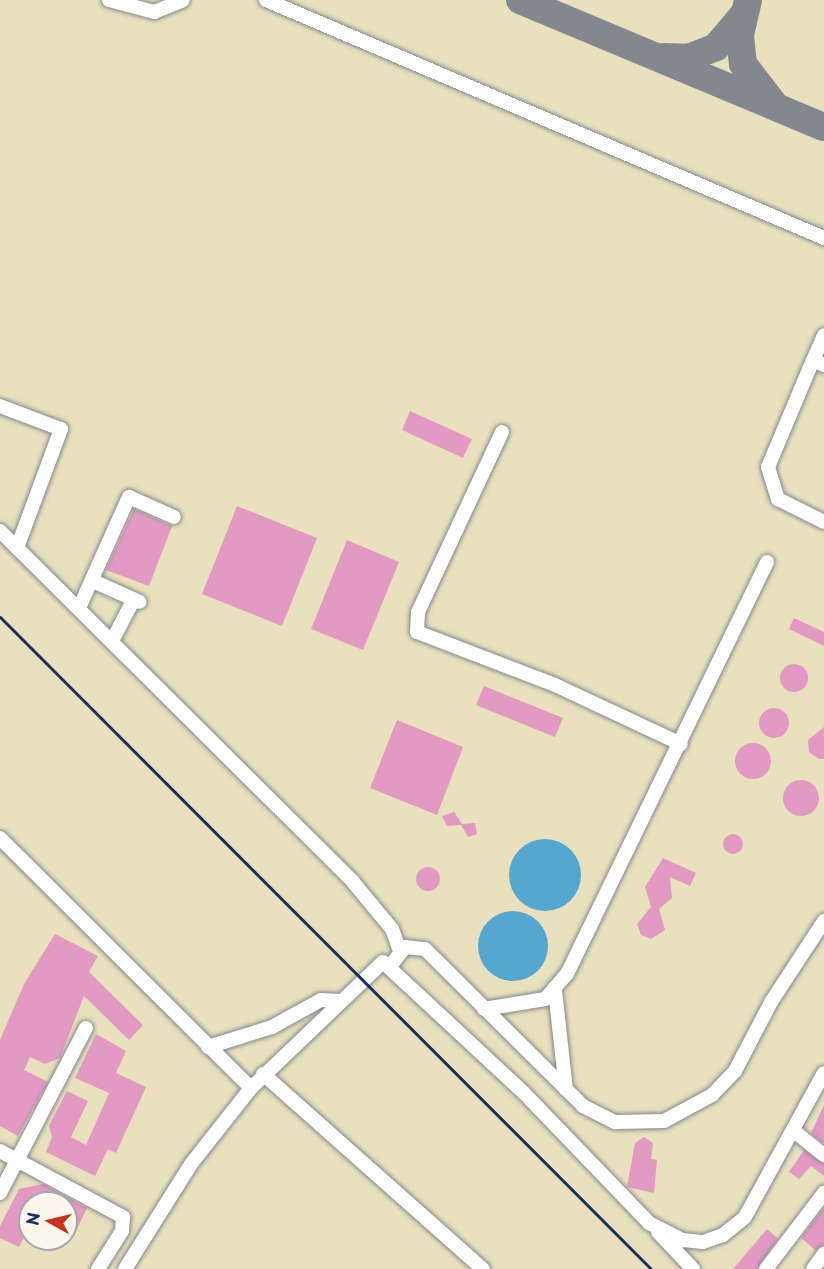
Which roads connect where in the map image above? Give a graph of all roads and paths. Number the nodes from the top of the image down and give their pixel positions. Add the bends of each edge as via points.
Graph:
1 (109, 0) edge
2 (183, 0) edge
3 (266, 0) edge
4 (824, 238) edge
5 (824, 335) edge
6 (819, 362) edge
7 (0, 406) edge
8 (502, 432) dead end
9 (174, 517) dead end
10 (824, 522) edge
11 (0, 531) edge
12 (17, 548) junction
13 (767, 562) dead end
14 (93, 581) junction
15 (79, 608) junction
16 (112, 641) junction
17 (681, 744) junction
18 (0, 838) edge
19 (824, 921) edge
20 (400, 951) junction
21 (391, 965) junction
22 (555, 990) junction
23 (341, 1001) junction
24 (484, 1009) junction
25 (86, 1028) dead end
26 (208, 1047) junction
27 (824, 1073) edge
28 (262, 1074) junction
29 (251, 1088) junction
30 (566, 1089) junction
31 (794, 1131) junction
32 (0, 1151) edge
33 (823, 1153) edge
34 (18, 1160) junction
35 (0, 1192) edge
36 (824, 1193) edge
37 (657, 1230) junction
38 (824, 1254) edge
39 (98, 1269) edge
40 (125, 1269) edge
41 (483, 1269) edge
42 (693, 1269) edge
43 (766, 1269) edge
44 (813, 1269) edge

1 - 2 street via 154,12
3 - 4 street
5 - 6 street
6 - 10 street via 768,467 778,499
7 - 12 street via 61,429
8 - 17 street via 416,618 417,632 555,685
9 - 14 street via 129,497
11 - 12 street
12 - 15 street
13 - 17 street
14 - 15 street
14 - 16 street via 137,600
15 - 16 street
16 - 20 street via 353,882 392,929
17 - 22 street
18 - 26 street
19 - 30 street via 771,1002 735,1071 675,1119 615,1122 583,1106
20 - 21 street
20 - 24 street via 410,946 425,949
21 - 23 street via 379,964
21 - 37 street
22 - 24 street via 538,1002
22 - 30 street
23 - 26 street via 321,1000 272,1027
23 - 28 street
24 - 30 street
25 - 34 street
26 - 29 street
27 - 31 street
28 - 29 street
28 - 41 street
29 - 40 street via 191,1164
31 - 33 street
31 - 37 street via 753,1206 732,1230 703,1242
32 - 34 street
34 - 35 street
34 - 39 street via 123,1217 122,1231
36 - 43 street
37 - 42 street
38 - 44 street

